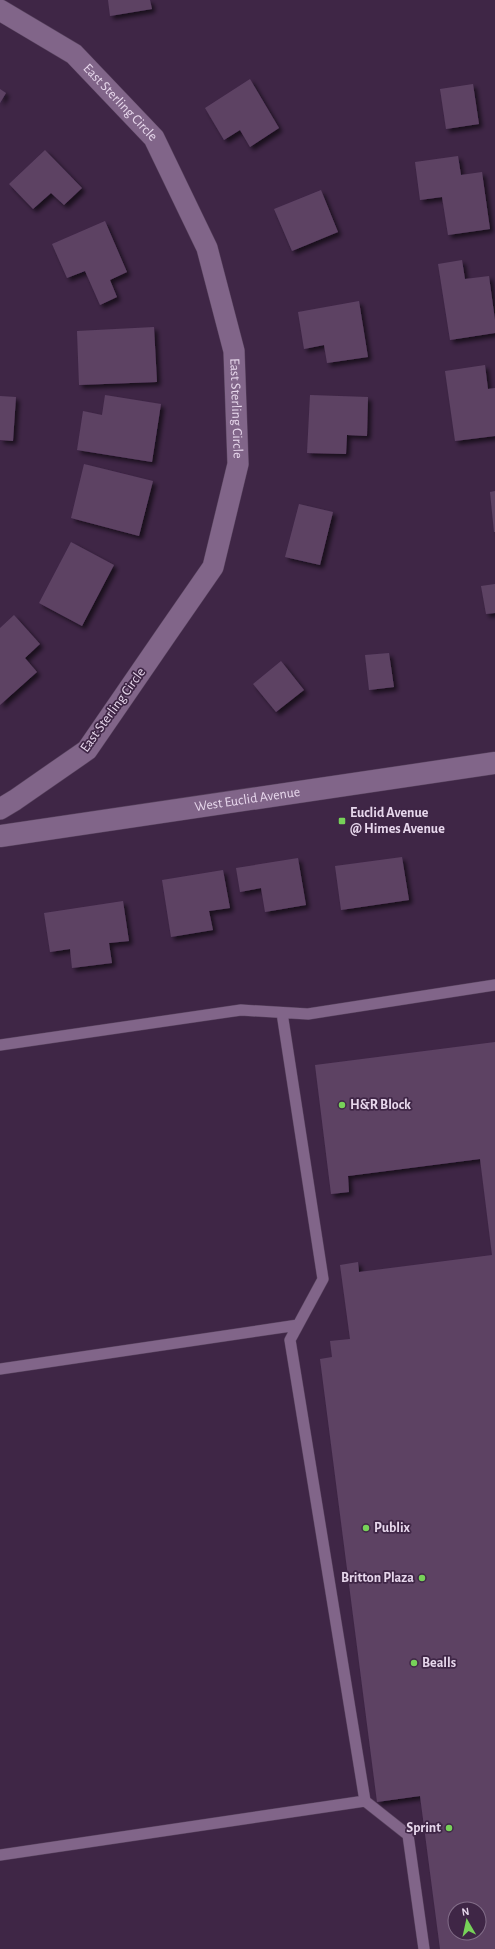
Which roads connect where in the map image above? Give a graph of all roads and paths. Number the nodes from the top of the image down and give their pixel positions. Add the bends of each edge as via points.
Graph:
1 (0, 10) edge
2 (495, 762) edge
3 (0, 808) edge
4 (0, 836) edge
5 (495, 985) edge
6 (282, 1013) junction
7 (0, 1045) edge
8 (298, 1325) junction
9 (0, 1369) edge
10 (365, 1801) junction
11 (0, 1854) edge
12 (424, 1949) edge

1 - 3 street, East Sterling Circle via 74,54 154,138 207,248 234,351 238,464 213,567 191,600 87,750
2 - 4 street, West Euclid Avenue
5 - 6 lane via 308,1014
6 - 7 lane via 241,1010
6 - 8 lane via 323,1279
8 - 9 lane
8 - 10 lane via 290,1340
10 - 11 lane
10 - 12 lane via 408,1835

